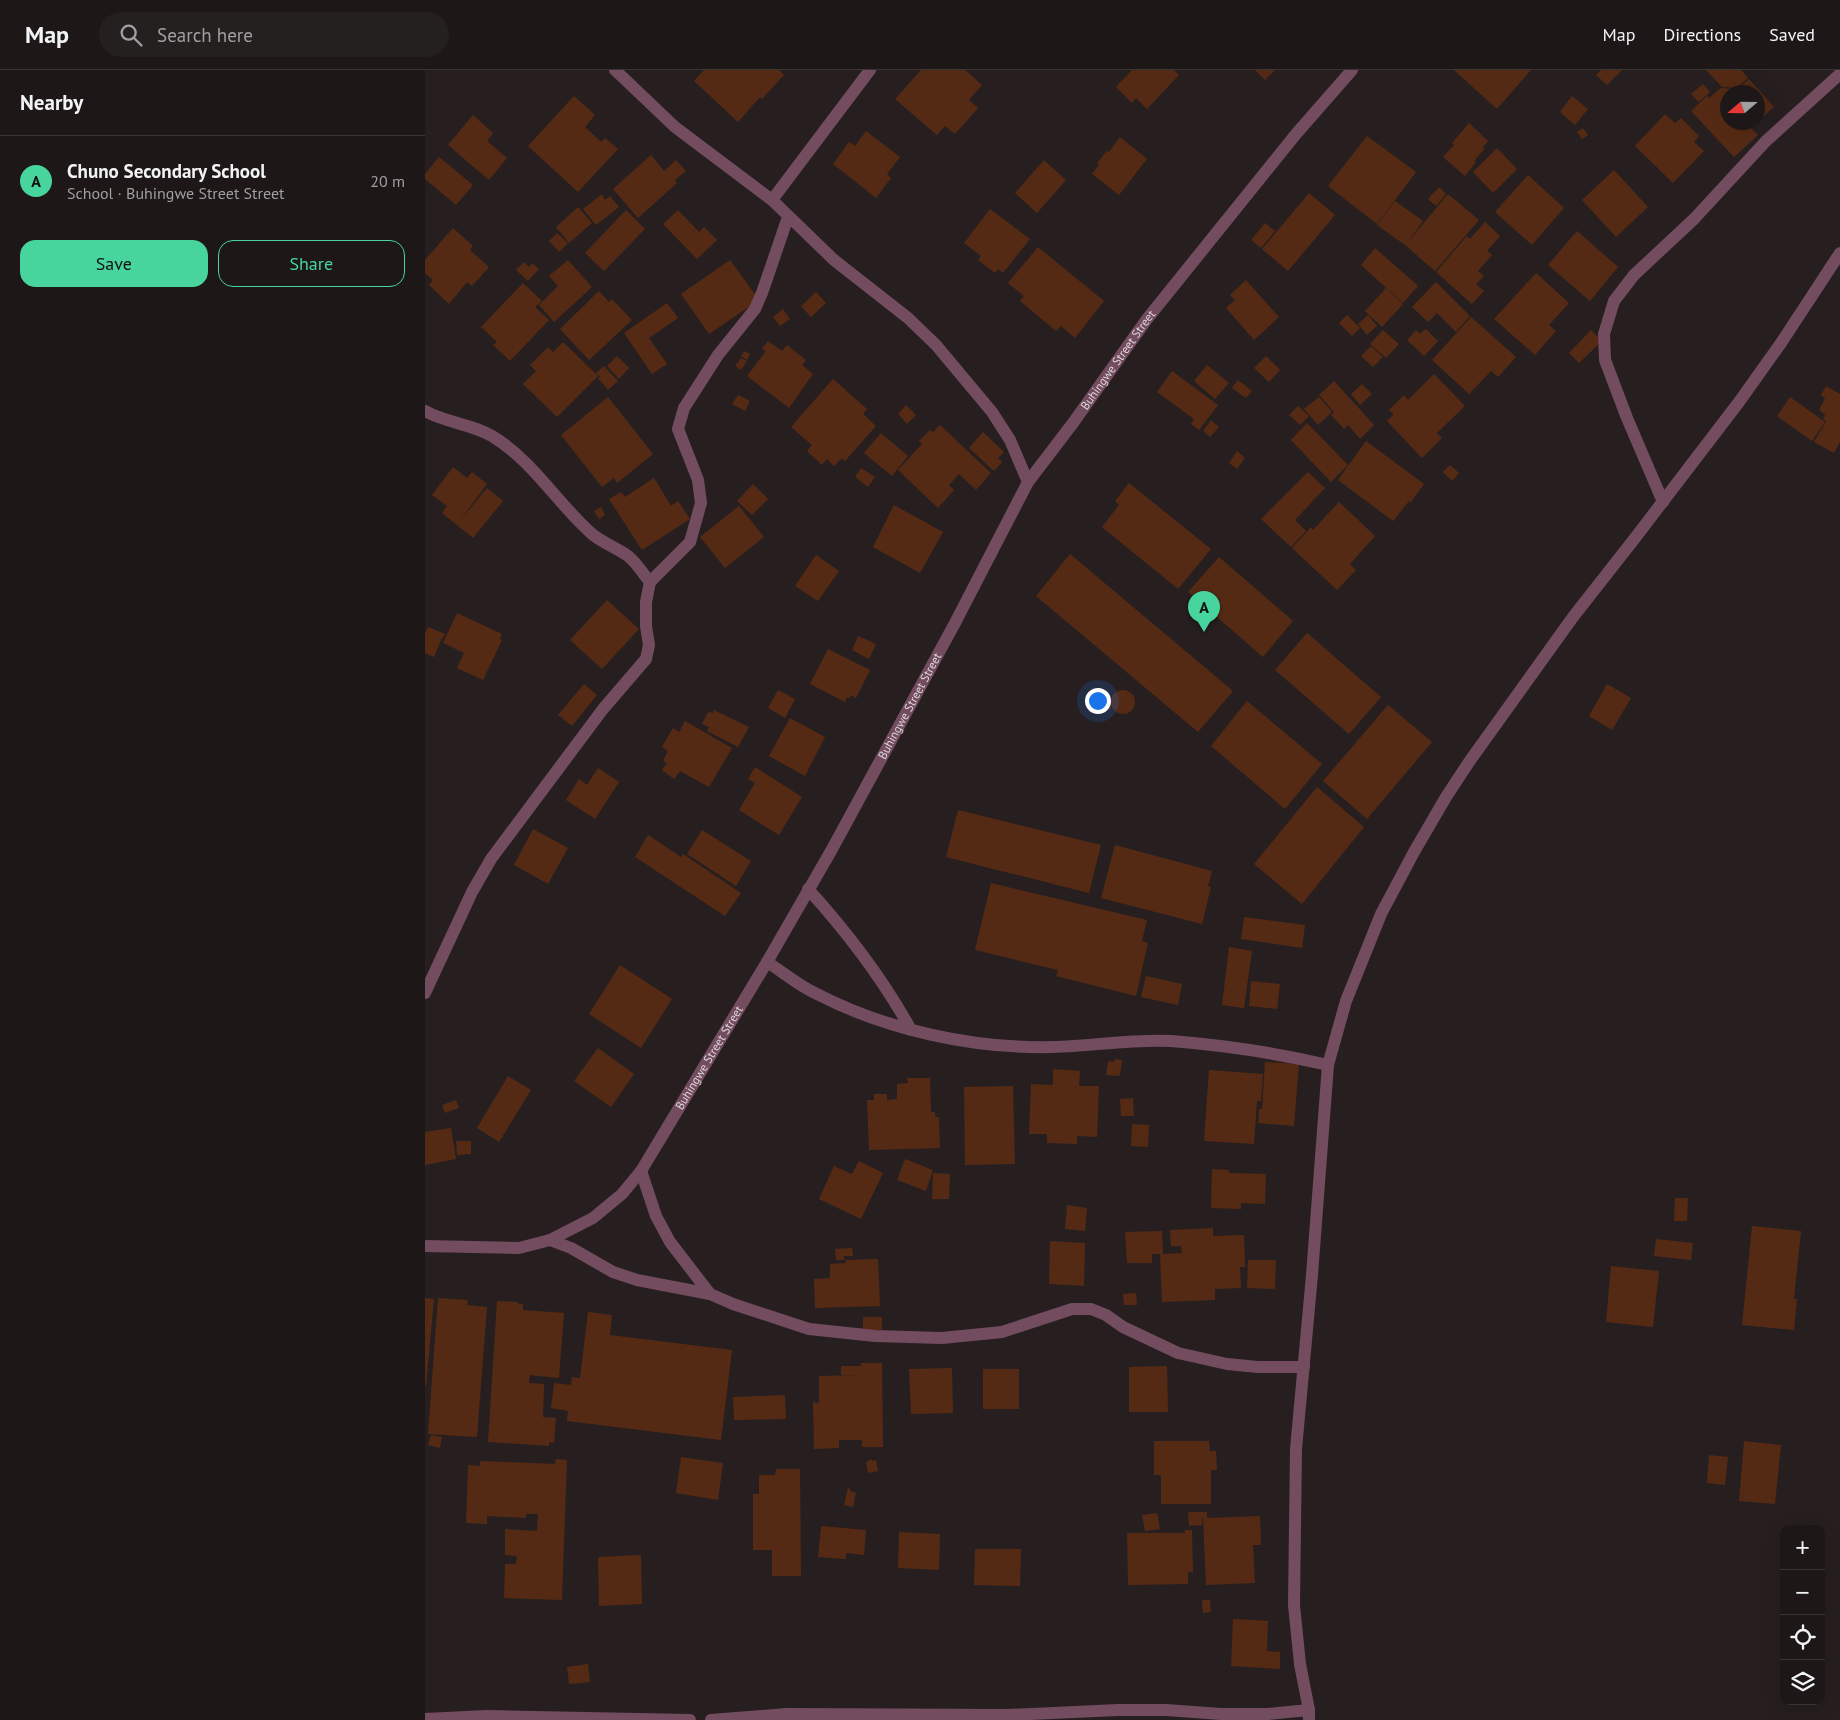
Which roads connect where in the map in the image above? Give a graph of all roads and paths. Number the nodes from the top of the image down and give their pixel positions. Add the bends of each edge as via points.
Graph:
1 (615, 70) edge
2 (870, 70) edge
3 (1352, 70) edge
4 (1840, 74) edge
5 (773, 200) junction
6 (788, 217) junction
7 (1840, 253) edge
8 (425, 411) edge
9 (1028, 482) junction
10 (1663, 502) junction
11 (650, 582) junction
12 (809, 888) junction
13 (767, 962) junction
14 (425, 993) edge
15 (911, 1030) junction
16 (1328, 1065) junction
17 (641, 1171) junction
18 (550, 1240) junction
19 (425, 1246) edge
20 (710, 1294) junction
21 (1304, 1367) junction
22 (1309, 1715) edge
23 (425, 1719) edge
24 (690, 1720) edge
25 (711, 1720) edge

1 - 5 street via 709,155
2 - 5 street
3 - 9 street, Buhingwe Street Street via 1296,134 1147,320
4 - 10 street via 1766,141 1635,275 1614,301 1604,334 1605,360
5 - 6 street
6 - 9 street via 936,345 992,412 1010,440
6 - 11 street via 755,309 717,355 684,408 678,429 698,480 701,503 690,542
7 - 10 street via 1781,343
8 - 11 street via 492,436 519,456 594,536 629,557
9 - 12 street, Buhingwe Street Street via 955,623
10 - 16 street via 1573,618 1441,805 1381,914 1346,1001
11 - 14 street via 646,602 649,645 646,659 603,710 491,859
12 - 13 street, Buhingwe Street Street
12 - 15 street via 869,962
13 - 15 street via 812,992 845,1008
13 - 17 street, Buhingwe Street Street
15 - 16 street via 999,1045 1052,1047 1169,1041 1279,1054
16 - 21 street
17 - 18 street, Buhingwe Street Street via 622,1194 593,1218
17 - 20 street via 656,1216 670,1242
18 - 19 street, Buhingwe Street Street via 519,1248
18 - 20 street via 613,1272
20 - 21 street via 809,1329 875,1336 942,1338 981,1335 1002,1332 1072,1309 1091,1309 1178,1353 1227,1364
21 - 22 street via 1296,1449 1293,1576 1300,1664
22 - 25 street via 1118,1710 1008,1715 786,1714
23 - 24 street via 495,1716

